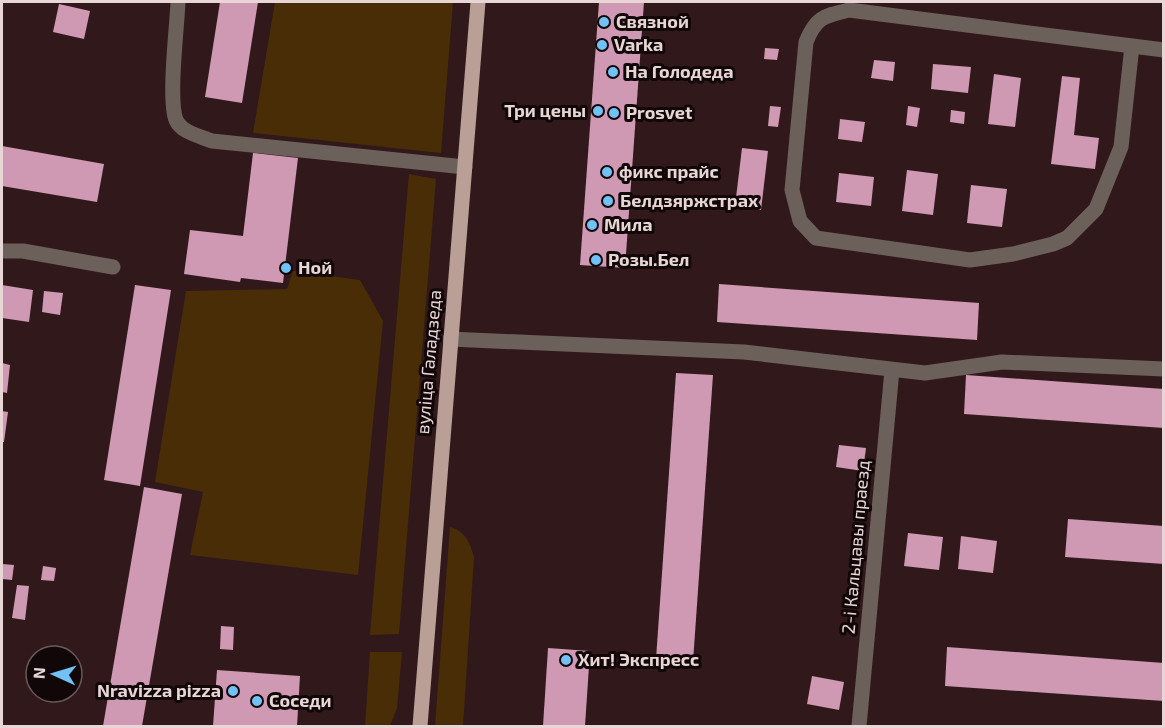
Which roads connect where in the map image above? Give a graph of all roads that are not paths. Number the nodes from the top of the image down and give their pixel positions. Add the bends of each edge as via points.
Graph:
1 (178, 2) edge
2 (478, 2) edge
3 (1132, 46) junction
4 (1164, 50) edge
5 (465, 167) junction
6 (2, 251) edge
7 (113, 267) dead end
8 (450, 339) junction
9 (1164, 369) edge
10 (892, 370) junction
11 (420, 726) edge
12 (859, 726) edge

1 - 5 street via 173,99 177,121 189,132 212,141
2 - 5 main road, вуліца Галадзеда
3 - 3 street via 1121,147 1096,209 1067,238 1013,254 970,260 816,238 800,221 792,190 806,42 812,26 825,16 849,10
3 - 4 street
5 - 8 main road, вуліца Галадзеда
6 - 7 street via 23,250
8 - 10 street via 744,352
8 - 11 main road, вуліца Галадзеда
9 - 10 street via 1002,362 925,374
10 - 12 street, 2-і Кальцавы праезд

